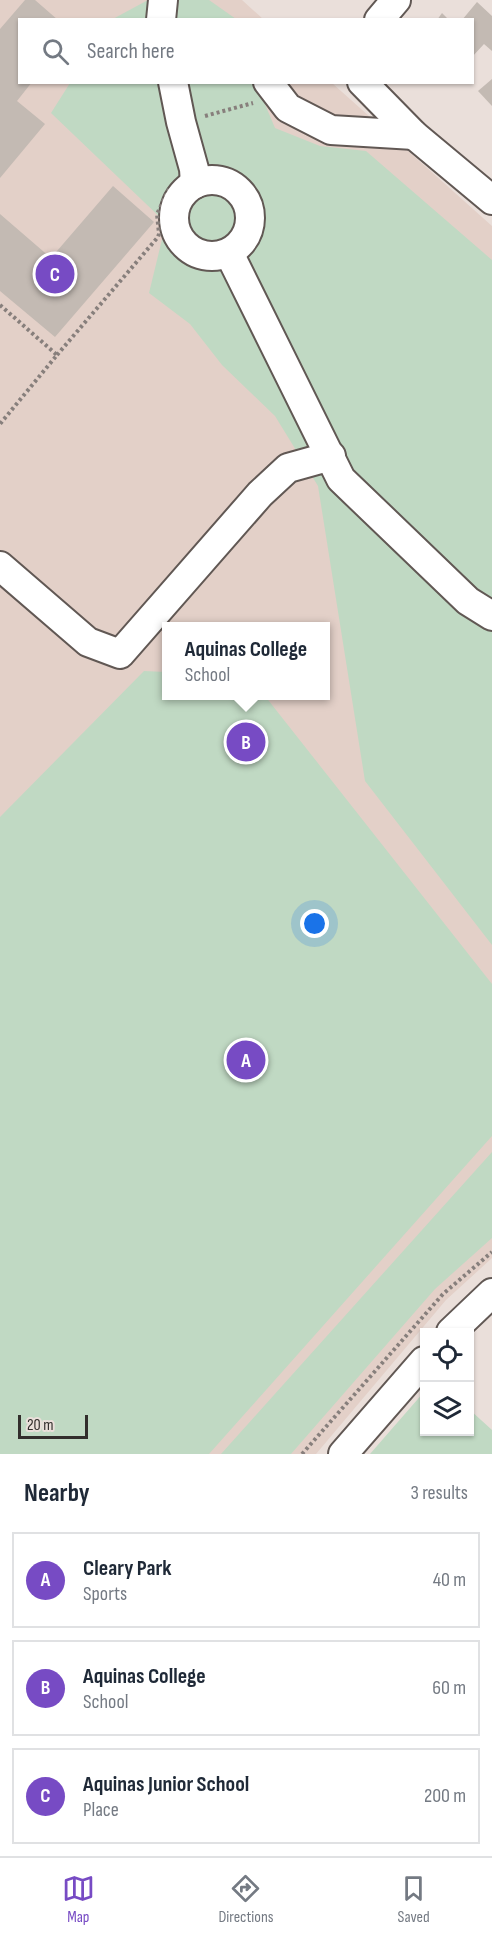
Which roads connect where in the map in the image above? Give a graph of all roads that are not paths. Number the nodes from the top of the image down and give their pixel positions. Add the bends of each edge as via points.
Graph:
1 (163, 0) edge
2 (396, 0) edge
3 (161, 18) edge
4 (381, 18) edge
5 (173, 84) edge
6 (270, 84) edge
7 (365, 84) edge
8 (414, 135) junction
9 (195, 184) junction
10 (492, 200) edge
11 (229, 253) junction
12 (331, 456) junction
13 (0, 566) edge
14 (492, 616) edge
15 (492, 1293) edge
16 (455, 1328) edge
17 (420, 1366) edge
18 (343, 1454) edge

1 - 3 street
2 - 4 street
5 - 9 street
6 - 8 street via 288,108 331,130
7 - 8 street
8 - 10 street
9 - 11 street via 185,190 174,210 176,232 191,251 203,256
9 - 11 street via 218,180 240,191 247,201 251,213 246,237
11 - 12 street
12 - 13 street via 288,468 281,474 120,654 88,642
12 - 14 street via 341,479 468,601
15 - 16 street
17 - 18 street

